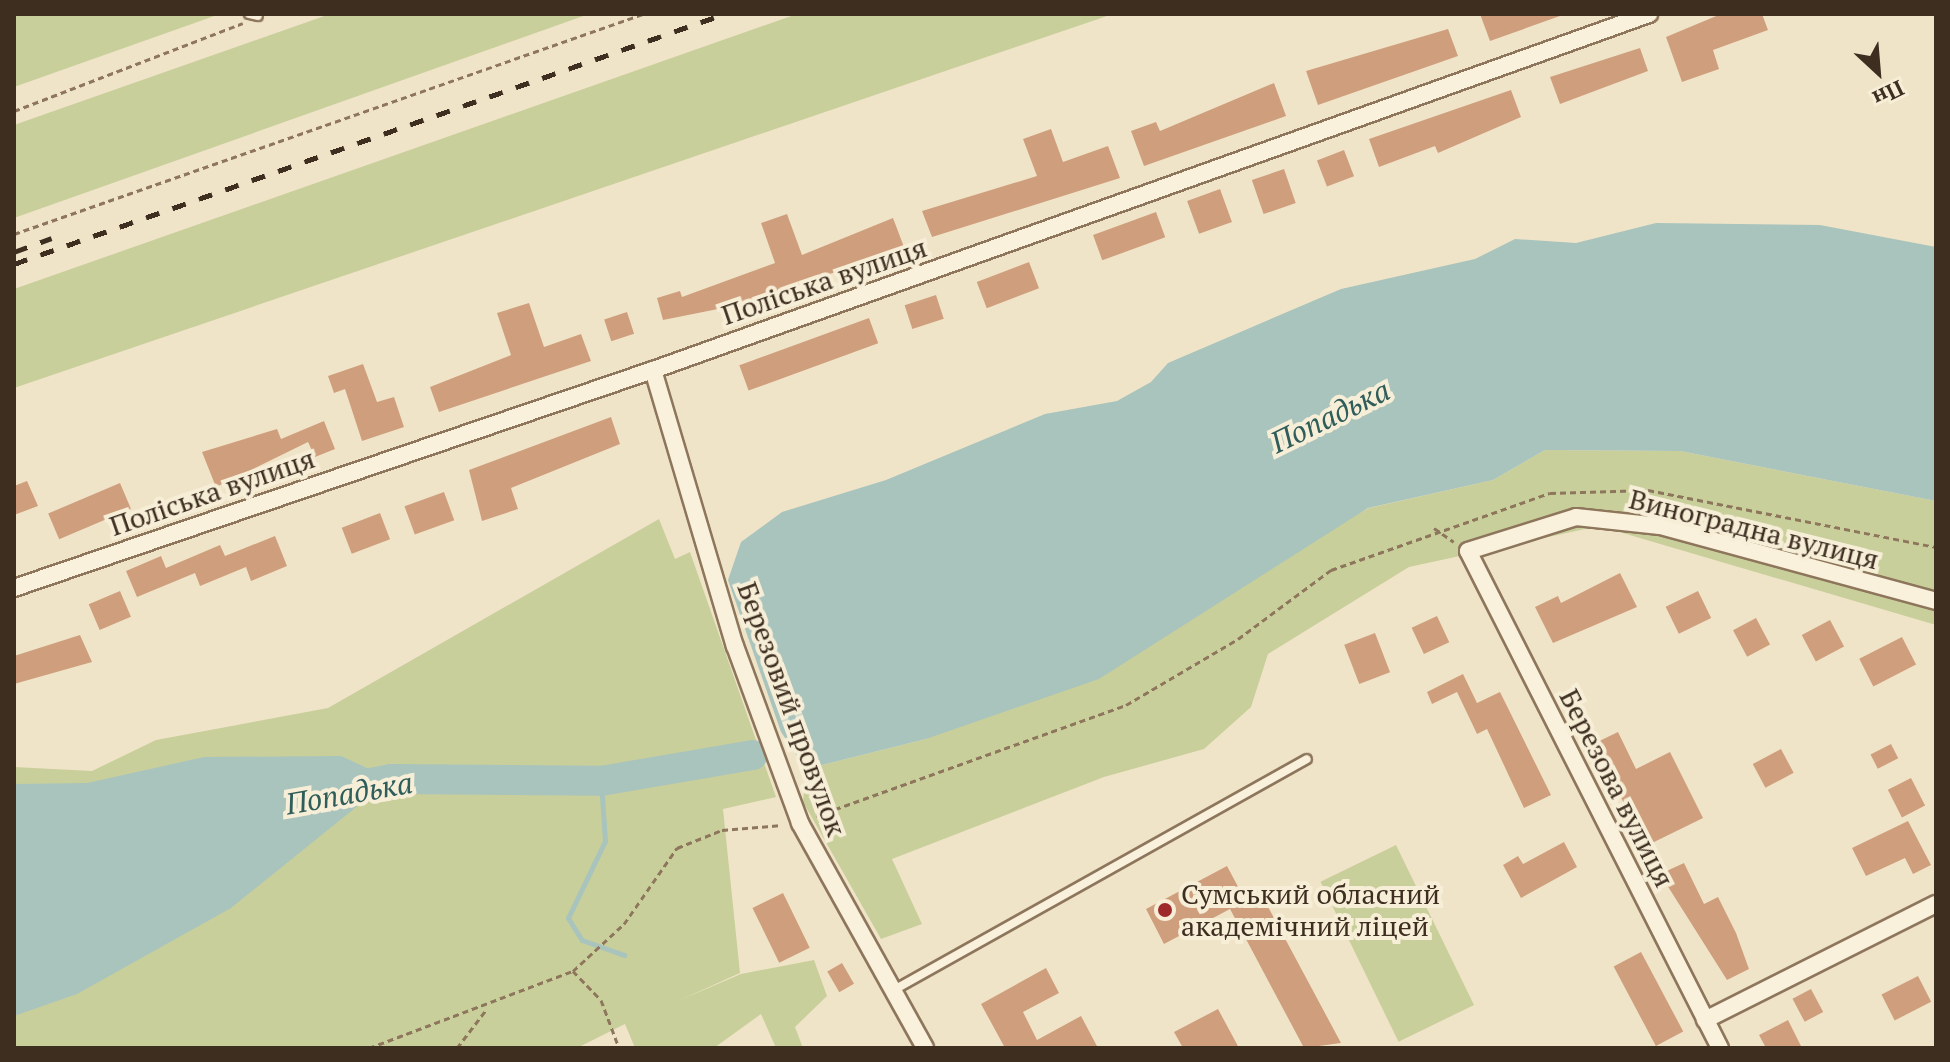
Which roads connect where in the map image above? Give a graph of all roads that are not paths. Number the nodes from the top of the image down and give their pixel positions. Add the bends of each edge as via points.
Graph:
1 (1649, 14) edge
2 (653, 370) junction
3 (1468, 551) joint
4 (14, 588) edge
5 (1936, 601) edge
6 (1307, 759) dead end
7 (1936, 904) edge
8 (892, 991) junction
9 (1705, 1020) junction
10 (925, 1048) edge
11 (1720, 1048) edge

1 - 2 street, Поліська вулиця
2 - 4 street, Поліська вулиця
2 - 8 street, Березовий провулок via 735,646 800,823
3 - 5 street, Виноградна вулиця via 1576,517 1660,526
3 - 9 street, Березова вулиця
6 - 8 lane
7 - 9 street
8 - 10 street, Березовий провулок
9 - 11 street, Березова вулиця

